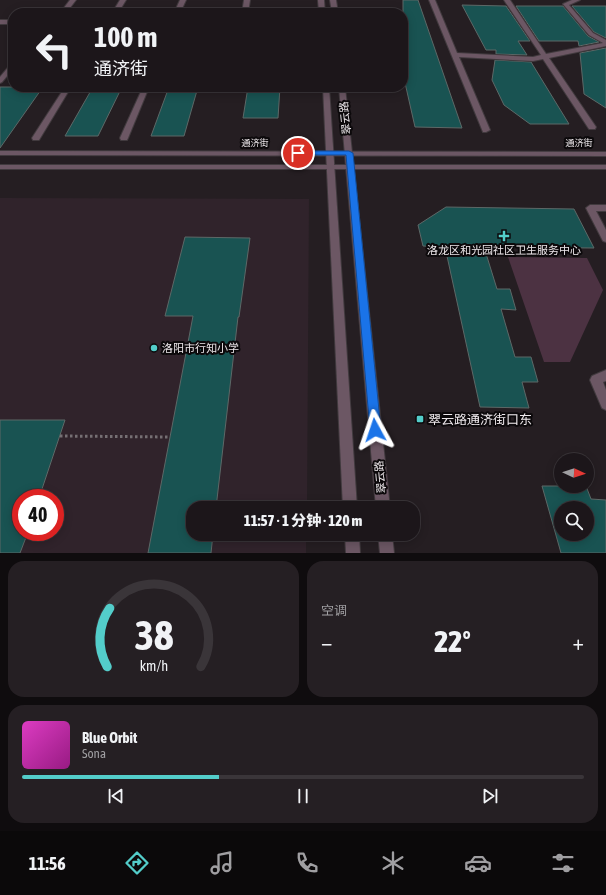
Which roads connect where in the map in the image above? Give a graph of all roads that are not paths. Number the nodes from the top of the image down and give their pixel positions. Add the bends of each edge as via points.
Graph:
1 (73, 0) edge
2 (432, 0) edge
3 (507, 0) edge
4 (577, 0) edge
5 (67, 8) edge
6 (606, 43) edge
7 (455, 55) junction
8 (545, 56) junction
9 (8, 71) edge
10 (0, 81) edge
11 (65, 92) edge
12 (144, 92) edge
13 (326, 92) edge
14 (343, 92) edge
15 (592, 127) dead end
16 (486, 130) dead end
17 (36, 138) dead end
18 (124, 138) dead end
19 (0, 153) edge
20 (330, 153) junction
21 (349, 153) junction
22 (606, 154) edge
23 (0, 167) edge
24 (331, 167) junction
25 (351, 167) junction
26 (606, 167) edge
27 (606, 208) edge
28 (606, 239) edge
29 (606, 375) edge
30 (606, 404) edge
31 (350, 501) edge
32 (382, 501) edge
33 (352, 541) edge
34 (386, 541) edge
35 (353, 553) edge
36 (387, 553) edge

1 - 5 street
2 - 7 street
3 - 8 street
4 - 6 street via 566,4 591,34
6 - 8 street
7 - 8 street via 533,59
7 - 16 street
8 - 15 street
9 - 10 street
11 - 17 street
12 - 18 street
13 - 20 street, 翠云路
14 - 21 street, 翠云路
19 - 20 street, 通济街
20 - 21 street, 通济街
20 - 24 street, 翠云路
21 - 22 street, 通济街
21 - 25 street, 翠云路
23 - 24 street
24 - 25 street
24 - 31 street, 翠云路
25 - 26 street
25 - 32 street, 翠云路
27 - 28 street via 590,208
29 - 30 street via 596,380
33 - 35 street
34 - 36 street

